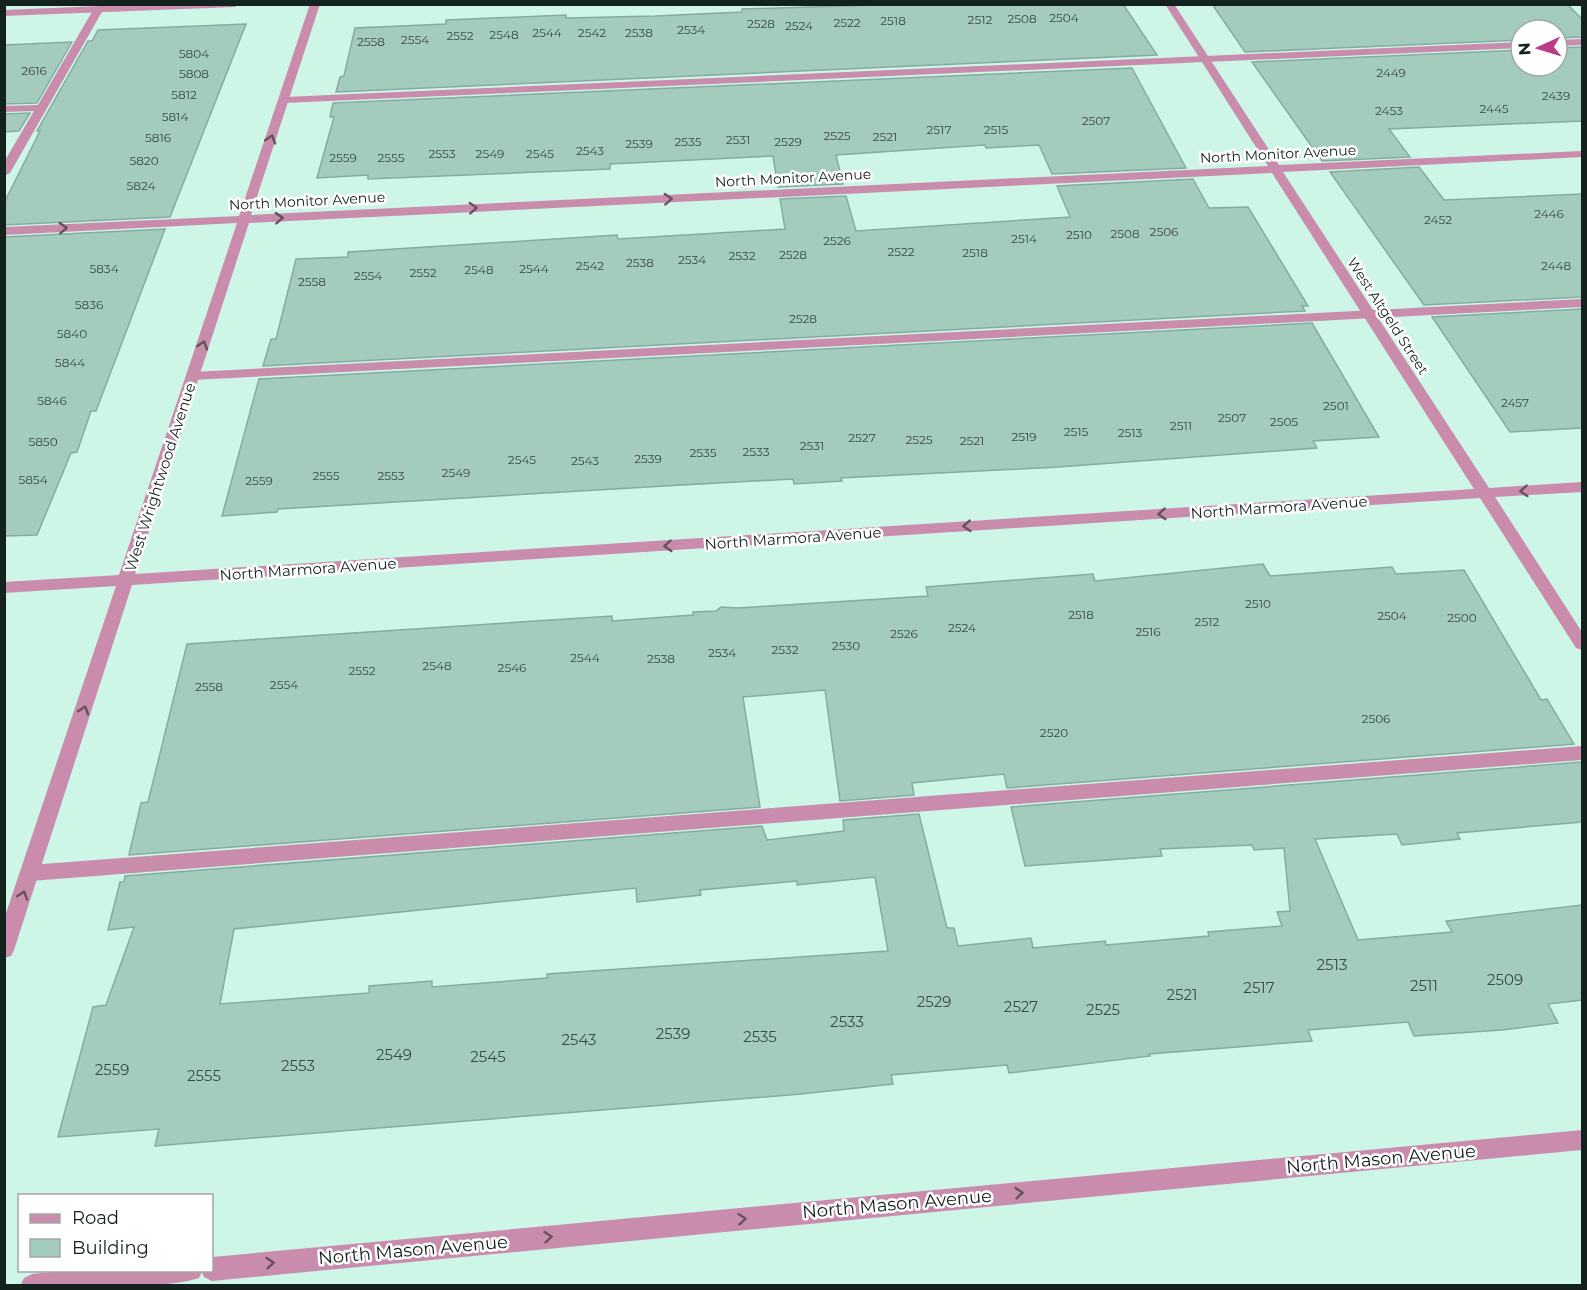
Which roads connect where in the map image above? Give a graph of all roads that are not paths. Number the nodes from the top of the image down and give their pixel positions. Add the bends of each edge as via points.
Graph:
1 (235, 4) edge
2 (315, 4) edge
3 (1169, 4) edge
4 (98, 10) junction
5 (4, 14) edge
6 (1509, 45) edge
7 (1203, 58) junction
8 (284, 100) junction
9 (42, 108) junction
10 (4, 109) edge
11 (1582, 154) edge
12 (1276, 169) junction
13 (4, 173) edge
14 (245, 220) junction
15 (4, 231) edge
16 (1582, 303) edge
17 (1369, 314) junction
18 (193, 376) junction
19 (1582, 487) edge
20 (1485, 493) junction
21 (126, 580) junction
22 (4, 588) edge
23 (1582, 644) edge
24 (1582, 753) edge
25 (30, 873) junction
26 (4, 950) edge
27 (1582, 1140) edge
28 (213, 1269) edge
29 (171, 1272) edge
30 (32, 1286) edge

1 - 4 street
2 - 8 street, West Wrightwood Avenue
3 - 7 street, West Altgeld Street
4 - 5 street
4 - 9 street
6 - 7 street
7 - 8 street
7 - 12 street, West Altgeld Street
14 -> 8 street, West Wrightwood Avenue
9 - 10 street
9 - 13 street
11 - 12 street, North Monitor Avenue
14 -> 12 street, North Monitor Avenue
12 - 17 street, West Altgeld Street
15 -> 14 street, North Monitor Avenue
18 -> 14 street, West Wrightwood Avenue
16 - 17 street
17 - 18 street
17 - 20 street, West Altgeld Street
18 - 21 street, West Wrightwood Avenue
19 -> 20 street, North Marmora Avenue
20 -> 21 street, North Marmora Avenue
20 - 23 street, West Altgeld Street
21 - 22 street, North Marmora Avenue
25 -> 21 street, West Wrightwood Avenue
24 - 25 street
26 -> 25 street, West Wrightwood Avenue
28 -> 27 street, North Mason Avenue
29 - 30 street

